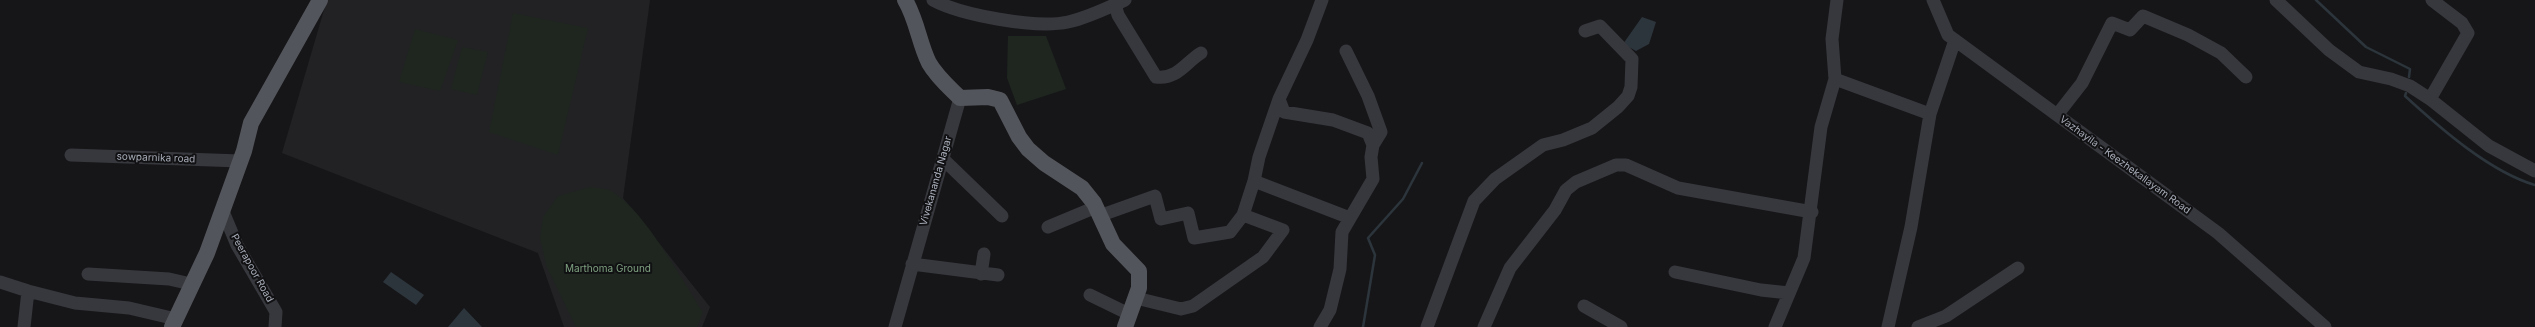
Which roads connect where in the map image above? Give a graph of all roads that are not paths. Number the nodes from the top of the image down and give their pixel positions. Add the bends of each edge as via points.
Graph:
1 (320, 0) edge
2 (905, 0) edge
3 (1322, 0) edge
4 (1837, 0) edge
5 (1932, 0) edge
6 (2276, 0) edge
7 (2432, 0) edge
8 (935, 1) edge
9 (1120, 2) edge
10 (1585, 31) dead end
11 (1954, 40) junction
12 (1346, 51) dead end
13 (1201, 53) dead end
14 (2246, 77) dead end
15 (1835, 79) junction
16 (960, 98) junction
17 (1279, 99) junction
18 (2430, 99) junction
19 (1930, 114) junction
20 (2058, 115) junction
21 (1373, 145) junction
22 (71, 155) dead end
23 (942, 159) junction
24 (240, 161) junction
25 (2535, 172) edge
26 (1254, 181) junction
27 (222, 209) junction
28 (1098, 212) junction
29 (1812, 212) junction
30 (1243, 215) junction
31 (1002, 216) dead end
32 (1350, 218) junction
33 (1048, 227) dead end
34 (984, 254) dead end
35 (912, 264) junction
36 (2018, 268) dead end
37 (1675, 272) dead end
38 (88, 274) dead end
39 (981, 274) junction
40 (998, 275) dead end
41 (0, 282) edge
42 (191, 284) junction
43 (28, 291) junction
44 (1789, 293) junction
45 (1090, 295) dead end
46 (1136, 298) junction
47 (1584, 306) dead end
48 (1127, 320) edge
49 (174, 323) edge
50 (24, 327) edge
51 (276, 327) edge
52 (895, 327) edge
53 (1320, 327) edge
54 (1427, 327) edge
55 (1484, 327) edge
56 (1621, 327) edge
57 (1775, 327) edge
58 (1888, 327) edge
59 (1918, 327) edge
60 (2325, 327) edge

1 - 24 main road via 251,123
2 - 16 main road via 914,15 929,63 939,78
3 - 17 street via 1307,40
4 - 15 street via 1832,39
5 - 11 street, Vazhayila - Keezhekallayam Road via 1948,35
6 - 18 street via 2329,50 2359,72 2401,82
7 - 18 street via 2462,23 2468,34
8 - 9 street via 974,15 1033,22 1067,22
9 - 13 street via 1124,25 1156,78 1174,74 1188,66 1194,57
10 - 54 street via 1600,26 1632,59 1631,88 1628,96 1592,128 1543,145 1495,179 1474,200
11 - 19 street
11 - 20 street, Vazhayila - Keezhekallayam Road
12 - 21 street via 1368,96 1381,132
14 - 20 street via 2221,53 2188,35 2143,16 2130,30 2112,23 2082,83
15 - 19 street
15 - 29 street via 1821,127
16 - 23 street, Vivekananda Nagar
16 - 28 main road via 988,97 1000,100 1028,149 1082,188
17 - 21 street via 1284,112 1333,120 1368,133
17 - 26 street via 1259,157
18 - 25 street via 2489,146
19 - 58 street via 1911,227
20 - 60 street, Vazhayila - Keezhekallayam Road via 2218,233
21 - 32 street via 1373,179
22 - 24 street, sowparnika road
23 - 31 street
23 - 35 street, Vivekananda Nagar
24 - 27 main road
26 - 30 street
26 - 32 street
27 - 42 main road via 207,253
27 - 51 street, Peerapoor Road via 237,245 276,312
28 - 30 street via 1155,196 1161,219 1188,213 1194,238 1230,232
28 - 33 street
28 - 46 main road via 1113,244 1139,272 1141,279
29 - 44 street via 1804,258
29 - 55 street via 1678,188 1626,165 1616,165 1576,182 1566,190 1555,210 1510,268
30 - 46 street via 1282,230 1263,257 1193,306 1181,309
32 - 53 street via 1342,232 1340,269 1330,310
34 - 39 street
35 - 39 street
35 - 52 street, Vivekananda Nagar
36 - 59 street via 1946,316
37 - 44 street via 1761,290
38 - 42 street via 169,279
39 - 40 street
41 - 43 street
42 - 49 main road
43 - 49 street via 75,303 129,308
43 - 50 street
44 - 57 street
45 - 48 street
46 - 48 main road
47 - 56 street

